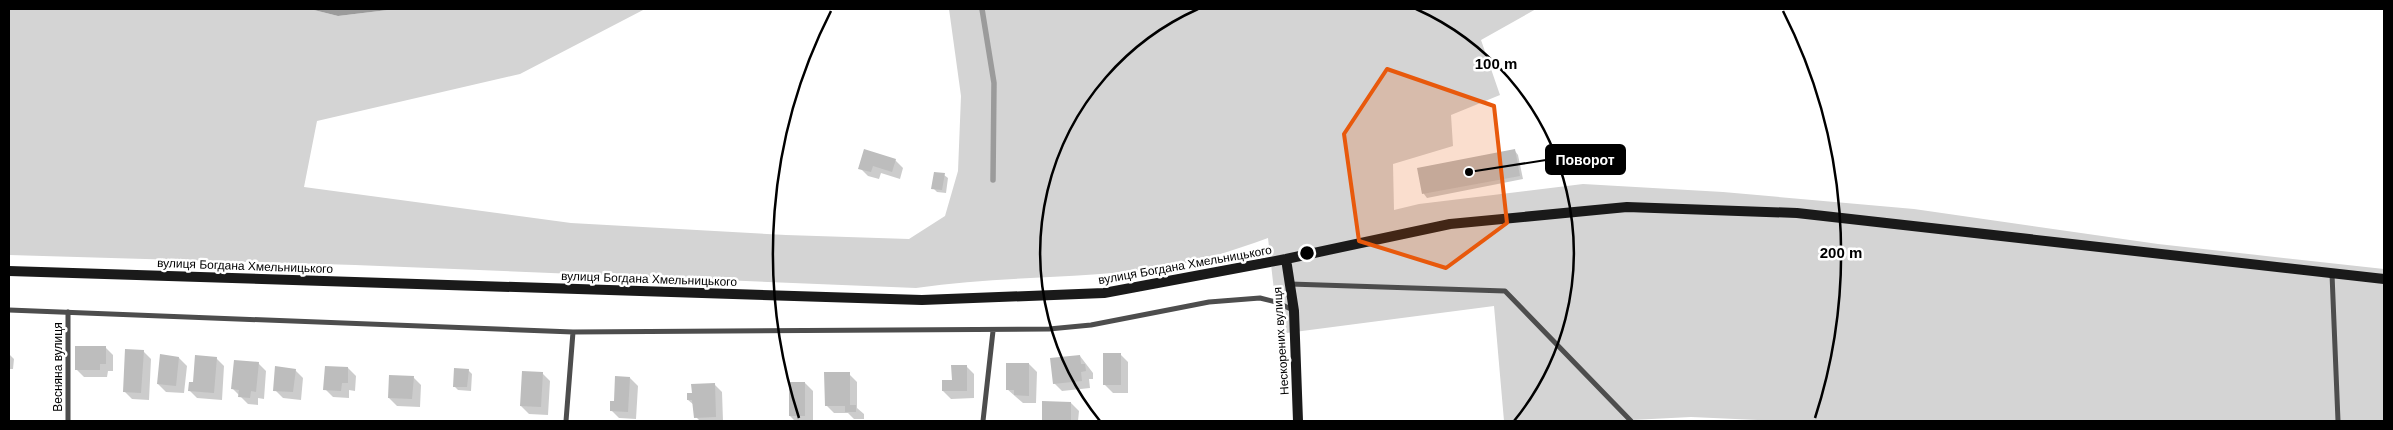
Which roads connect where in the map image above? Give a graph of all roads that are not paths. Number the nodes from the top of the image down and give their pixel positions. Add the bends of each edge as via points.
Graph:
1 (1286, 259) junction
2 (9, 271) edge
3 (2332, 274) junction
4 (2384, 279) edge
5 (1290, 284) junction
6 (9, 310) edge
7 (1294, 311) junction
8 (68, 312) junction
9 (993, 331) junction
10 (573, 332) junction
11 (68, 421) edge
12 (566, 421) edge
13 (983, 421) edge
14 (1298, 421) edge
15 (1631, 421) edge
16 (2338, 421) edge

1 - 2 main road, вулиця Богдана Хмельницького via 1104,293 922,300
1 - 3 main road, вулиця Богдана Хмельницького via 1450,224 1627,207 1798,213
1 - 5 main road, Нескорених вулиця
3 - 4 main road, вулиця Богдана Хмельницького
3 - 16 street
5 - 7 main road, Нескорених вулиця
5 - 15 street via 1505,291
6 - 8 street
7 - 9 street via 1260,298 1209,302 1091,325
7 - 14 main road, Нескорених вулиця
8 - 10 street
8 - 11 street, Весняна вулиця
9 - 10 street
9 - 13 street
10 - 12 street

